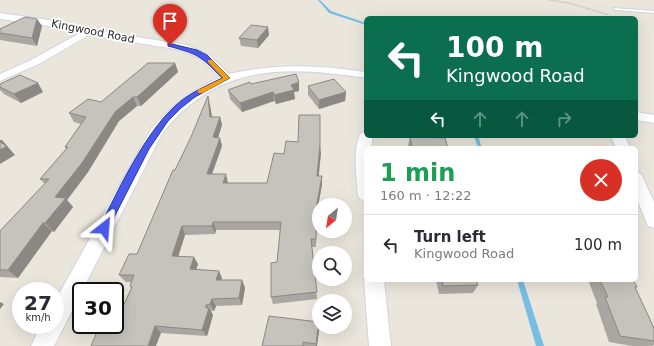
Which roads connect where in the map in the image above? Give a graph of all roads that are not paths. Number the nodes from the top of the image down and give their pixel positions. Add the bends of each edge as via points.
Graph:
1 (616, 9) dead end
2 (654, 12) edge
3 (0, 16) edge
4 (88, 32) junction
5 (364, 75) edge
6 (0, 78) edge
7 (227, 78) junction
8 (638, 116) edge
9 (654, 119) edge
10 (364, 148) edge
11 (364, 168) edge
12 (638, 183) edge
13 (654, 221) edge
14 (374, 282) edge
15 (64, 305) edge
16 (48, 334) edge
17 (42, 346) edge
18 (380, 346) edge

1 - 2 lane
3 - 4 street, Kingwood Road
4 - 6 street via 35,62
4 - 7 street, Kingwood Road via 183,47 205,57
5 - 7 street via 298,67 256,71
7 - 15 street via 192,96 178,107 156,132
8 - 9 street
10 - 11 street
12 - 13 street
14 - 18 street
16 - 17 street

